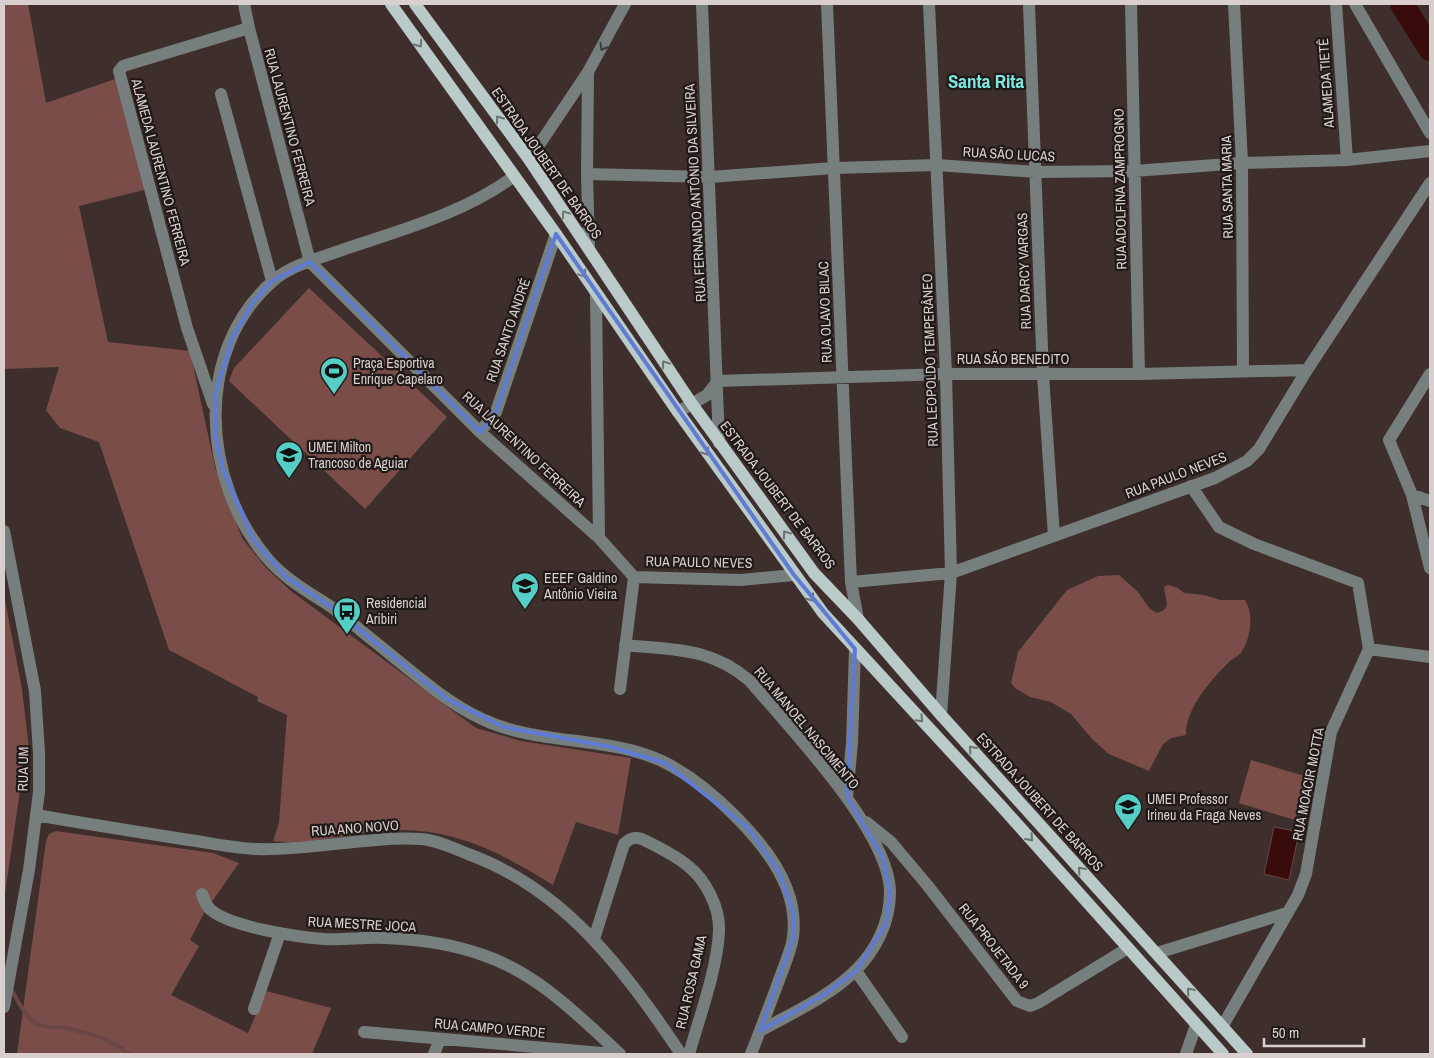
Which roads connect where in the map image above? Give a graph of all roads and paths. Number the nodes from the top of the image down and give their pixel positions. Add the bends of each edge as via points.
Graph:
1 (244, 4) edge
2 (391, 4) edge
3 (415, 4) edge
4 (625, 4) edge
5 (702, 4) edge
6 (828, 4) edge
7 (929, 4) edge
8 (1029, 4) edge
9 (1131, 4) edge
10 (1234, 4) edge
11 (1336, 4) edge
12 (1356, 4) edge
13 (249, 28) junction
14 (588, 72) junction
15 (221, 94) dead end
16 (1430, 133) edge
17 (1430, 151) edge
18 (528, 158) junction
19 (1347, 160) junction
20 (1242, 163) junction
21 (937, 165) junction
22 (834, 168) junction
23 (1134, 170) junction
24 (1036, 172) junction
25 (587, 174) junction
26 (513, 177) junction
27 (710, 177) junction
28 (1430, 183) edge
29 (556, 234) junction
30 (589, 249) junction
31 (310, 262) junction
32 (272, 281) junction
33 (596, 293) junction
34 (1243, 370) junction
35 (1307, 370) junction
36 (946, 374) junction
37 (1139, 374) junction
38 (1430, 374) edge
39 (1043, 375) junction
40 (842, 377) junction
41 (718, 381) junction
42 (692, 404) junction
43 (215, 411) junction
44 (678, 412) junction
45 (480, 432) junction
46 (719, 443) junction
47 (1191, 486) junction
48 (1412, 495) junction
49 (1430, 501) edge
50 (4, 531) edge
51 (1054, 536) junction
52 (599, 538) junction
53 (1430, 568) edge
54 (951, 572) junction
55 (794, 575) junction
56 (634, 577) junction
57 (851, 582) junction
58 (858, 619) junction
59 (626, 645) junction
60 (856, 649) junction
61 (1369, 649) junction
62 (1430, 657) edge
63 (620, 689) dead end
64 (941, 715) junction
65 (847, 797) junction
66 (36, 815) junction
67 (859, 818) junction
68 (202, 894) dead end
69 (1287, 913) junction
70 (280, 933) junction
71 (594, 939) junction
72 (1128, 948) junction
73 (1157, 953) junction
74 (856, 971) junction
75 (4, 1007) edge
76 (254, 1009) dead end
77 (1196, 1025) junction
78 (1222, 1027) junction
79 (760, 1031) junction
80 (364, 1032) dead end
81 (902, 1037) dead end
82 (440, 1039) junction
83 (534, 1050) edge
84 (434, 1054) edge
85 (614, 1054) edge
86 (620, 1054) edge
87 (681, 1054) edge
88 (689, 1054) edge
89 (751, 1054) edge
90 (1186, 1054) edge
91 (1223, 1054) edge
92 (1247, 1054) edge

1 - 13 street, RUA LAURENTINO FERREIRA
2 -> 26 main road
18 -> 3 main road, ESTRADA JOUBERT DE BARROS
4 -> 14 street
5 - 27 street, RUA FERNANDO ANTÔNIO DA SILVEIRA
6 - 22 street, RUA OLAVO BILAC
7 - 21 street, RUA LEOPOLDO TEMPERÂNEO
8 - 24 street, RUA DARCY VARGAS
9 - 23 street, RUA ADOLFINA ZAMPROGNO
10 - 20 street, RUA SANTA MARIA
11 - 19 street, ALAMEDA TIETÊ
12 - 16 street
13 - 31 street, RUA LAURENTINO FERREIRA
13 - 43 street, ALAMEDA LAURENTINO FERREIRA via 123,66 120,71 187,328
14 - 18 street
14 - 25 street
15 - 32 street
17 - 19 street, RUA SÃO LUCAS
30 -> 18 main road, ESTRADA JOUBERT DE BARROS
19 - 20 street, RUA SÃO LUCAS
20 - 23 street, RUA SÃO LUCAS
20 - 34 street, RUA SANTA MARIA
21 - 22 street, RUA SÃO LUCAS
21 - 24 street, RUA SÃO LUCAS
21 - 36 street, RUA LEOPOLDO TEMPERÂNEO
22 - 27 street, RUA SÃO LUCAS
22 - 40 street, RUA OLAVO BILAC
23 - 24 street, RUA SÃO LUCAS
23 - 37 street, RUA ADOLFINA ZAMPROGNO
24 - 39 street, RUA DARCY VARGAS
25 - 27 street, RUA SÃO LUCAS
25 - 30 street
26 - 29 main road
26 - 31 street via 494,191 456,210
27 - 41 street, RUA FERNANDO ANTÔNIO DA SILVEIRA
28 - 35 street, RUA PAULO NEVES
29 -> 33 main road
29 - 45 street, RUA SANTO ANDRÉ via 496,412
42 -> 30 main road, ESTRADA JOUBERT DE BARROS
31 - 32 street
31 - 45 street, RUA LAURENTINO FERREIRA
32 - 43 street via 241,318 222,367
33 - 44 main road
33 - 52 street
34 - 35 street, RUA SÃO BENEDITO
34 - 37 street, RUA SÃO BENEDITO
35 - 47 street, RUA PAULO NEVES via 1269,435 1247,461
36 - 39 street, RUA SÃO BENEDITO
36 - 40 street, RUA SÃO BENEDITO
36 - 54 street, RUA LEOPOLDO TEMPERÂNEO
37 - 39 street, RUA SÃO BENEDITO
38 - 48 street via 1389,440
39 - 51 street, RUA DARCY VARGAS
40 - 41 street, RUA SÃO BENEDITO
40 - 57 street, RUA OLAVO BILAC
41 - 42 street via 708,395
41 - 46 street, RUA FERNANDO ANTÔNIO DA SILVEIRA
42 - 44 street
42 - 46 main road, ESTRADA JOUBERT DE BARROS
43 - 79 street via 215,434 230,493 253,539 286,578 331,606 464,710 485,721 527,734 611,747 657,759 686,776 748,828 779,872 794,915 792,939
44 -> 55 main road
45 - 52 street, RUA LAURENTINO FERREIRA
58 -> 46 main road, ESTRADA JOUBERT DE BARROS via 814,573
47 - 51 street, RUA PAULO NEVES
47 - 61 street via 1219,528 1358,583
48 - 49 street
48 - 53 street
50 - 66 street, RUA UM via 35,691 39,744
51 - 54 street, RUA PAULO NEVES
52 - 56 street, RUA LAURENTINO FERREIRA
54 - 57 street, RUA PAULO NEVES
54 - 64 street, RUA LEOPOLDO TEMPERÂNEO
55 - 56 street, RUA PAULO NEVES via 741,580
55 -> 60 main road
56 - 59 street
57 - 58 street, RUA OLAVO BILAC
58 - 64 main road, ESTRADA JOUBERT DE BARROS
59 - 63 street
59 - 65 street, RUA MANOEL NASCIMENTO via 698,653 733,666 750,681
60 - 65 street
60 -> 72 main road
61 - 62 street
61 - 69 street, RUA MOACIR MOTTA via 1331,732 1306,874
73 -> 64 main road, ESTRADA JOUBERT DE BARROS
65 - 67 street, RUA MANOEL NASCIMENTO
66 - 71 street, RUA ANO NOVO via 255,849 389,838 423,839 480,858 525,880 553,900
66 - 75 street, RUA UM
67 - 72 street, RUA PROJETADA 9 via 891,842 1017,1001 1030,1006 1038,1003
67 - 74 street, RUA MANOEL NASCIMENTO via 882,856 890,892 886,924 877,943
68 - 70 street, RUA MESTRE JOCA via 207,906 224,919
69 - 73 street
69 - 78 street, RUA MOACIR MOTTA
70 - 76 street
70 - 86 street, RUA MESTRE JOCA via 324,939 385,938 455,946 484,955 527,975
71 - 87 street, RUA ANO NOVO via 652,1011
71 - 88 street, RUA ROSA GAMA via 624,844 635,837 666,851 690,867 708,890 717,911 719,930 715,958
72 - 77 main road
78 -> 73 main road, ESTRADA JOUBERT DE BARROS
74 - 79 street, RUA MANOEL NASCIMENTO via 822,996
74 - 81 street
77 - 90 street
77 - 91 main road
78 - 92 main road, ESTRADA JOUBERT DE BARROS
79 - 89 street
80 - 82 street, RUA CAMPO VERDE
82 - 83 street, RUA CAMPO VERDE
82 - 84 street
83 - 85 street, RUA CAMPO VERDE

